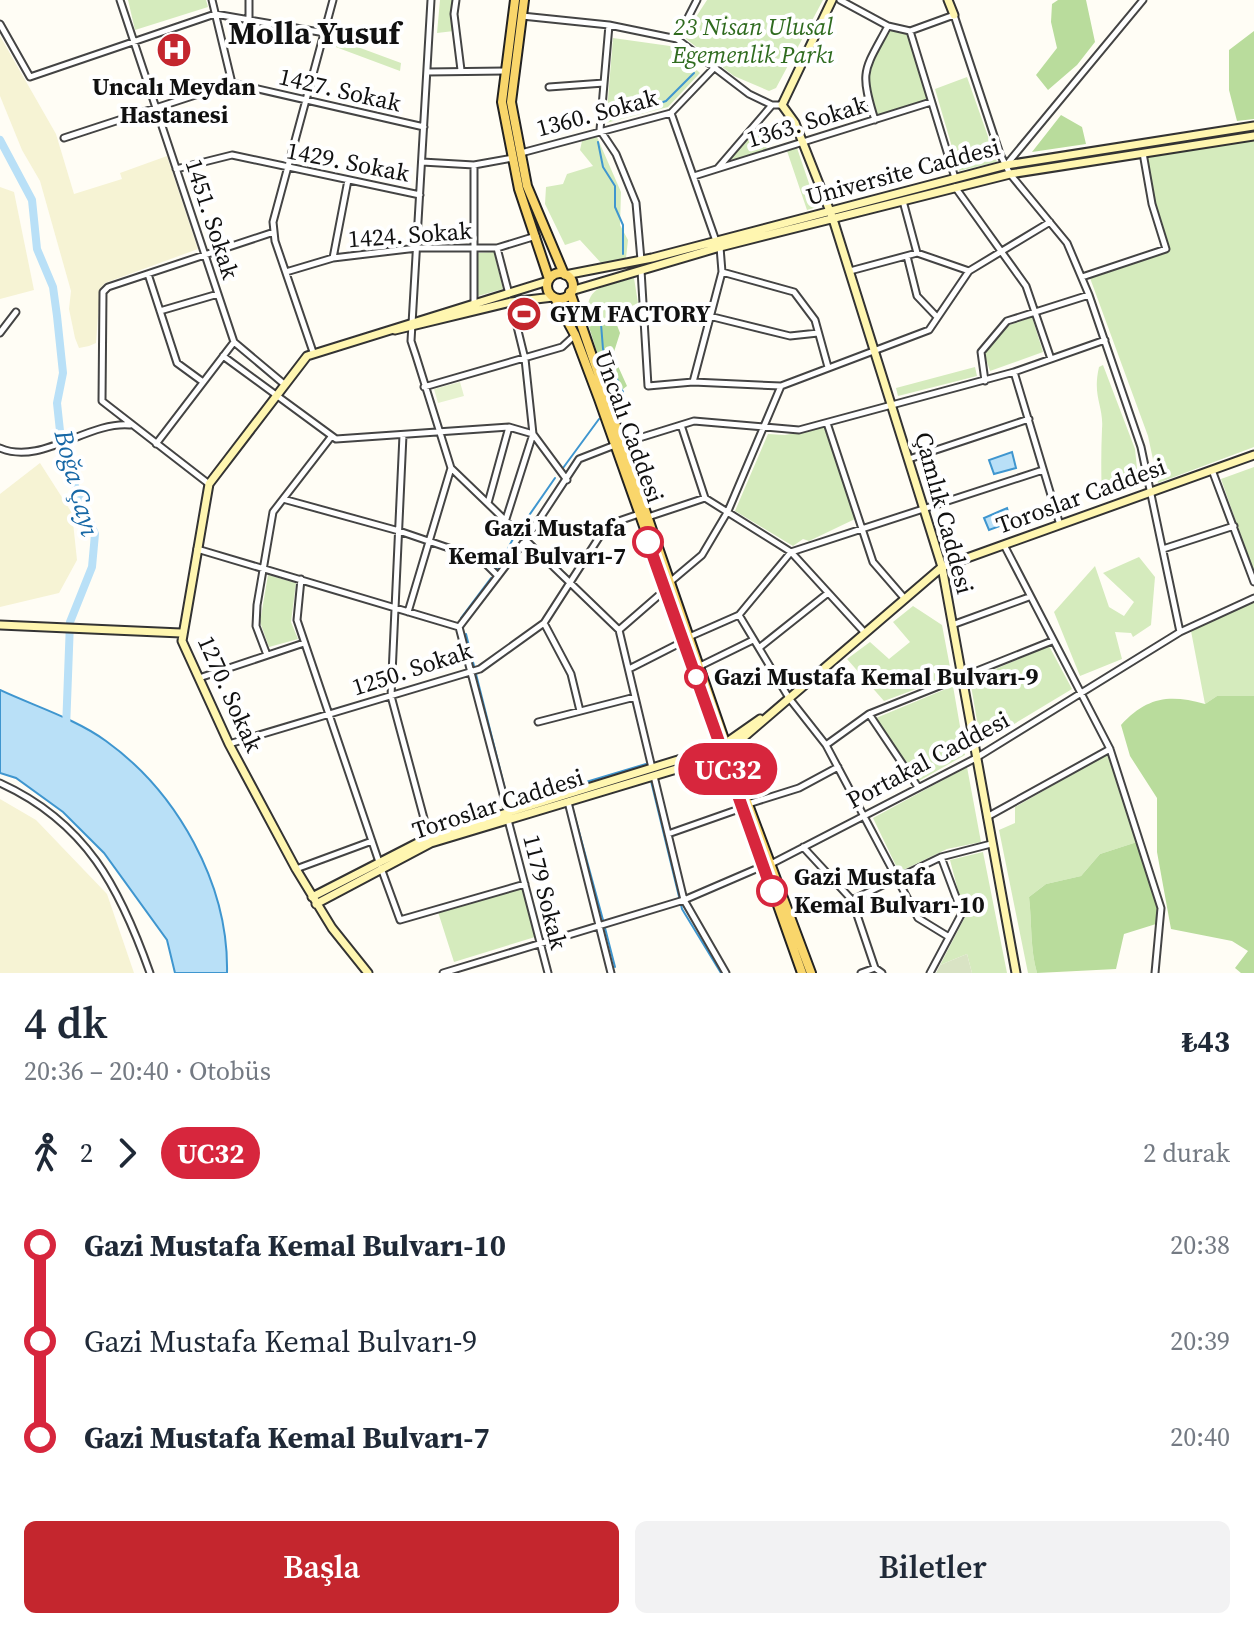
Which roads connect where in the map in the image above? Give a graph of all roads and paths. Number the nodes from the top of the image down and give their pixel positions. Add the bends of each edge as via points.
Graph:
1 (120, 0) edge
2 (212, 0) edge
3 (249, 0) edge
4 (333, 0) edge
5 (431, 0) edge
6 (456, 0) edge
7 (832, 0) edge
8 (840, 0) edge
9 (948, 0) edge
10 (1143, 0) edge
11 (516, 1) edge
12 (694, 1) edge
13 (215, 14) junction
14 (954, 15) junction
15 (521, 16) junction
16 (249, 20) junction
17 (0, 24) edge
18 (609, 25) junction
19 (888, 26) junction
20 (910, 31) junction
21 (325, 33) junction
22 (677, 39) junction
23 (135, 42) junction
24 (713, 69) junction
25 (461, 70) junction
26 (507, 71) junction
27 (427, 72) junction
28 (232, 83) junction
29 (604, 83) junction
30 (549, 87) dead end
31 (305, 101) junction
32 (931, 102) junction
33 (772, 105) junction
34 (782, 105) junction
35 (157, 106) junction
36 (671, 113) junction
37 (875, 120) junction
38 (1254, 126) edge
39 (424, 127) junction
40 (600, 130) junction
41 (1254, 136) edge
42 (64, 138) dead end
43 (803, 143) junction
44 (1143, 153) junction
45 (516, 156) junction
46 (422, 162) junction
47 (474, 165) junction
48 (1006, 165) junction
49 (286, 168) junction
50 (176, 169) junction
51 (718, 169) junction
52 (1010, 174) junction
53 (694, 176) junction
54 (348, 180) junction
55 (955, 183) junction
56 (420, 195) junction
57 (903, 200) junction
58 (831, 216) junction
59 (1050, 222) junction
60 (274, 232) junction
61 (536, 236) junction
62 (718, 244) junction
63 (417, 248) junction
64 (473, 248) junction
65 (497, 248) junction
66 (1000, 251) junction
67 (917, 253) junction
68 (205, 255) junction
69 (907, 256) junction
70 (333, 258) junction
71 (641, 265) junction
72 (850, 271) junction
73 (969, 271) junction
74 (286, 272) junction
75 (722, 272) junction
76 (148, 274) junction
77 (564, 274) junction
78 (1082, 277) junction
79 (548, 280) junction
80 (571, 292) junction
81 (218, 294) junction
82 (1089, 295) junction
83 (554, 297) junction
84 (510, 298) junction
85 (474, 304) junction
86 (160, 311) junction
87 (16, 312) dead end
88 (1034, 313) junction
89 (709, 316) junction
90 (938, 317) junction
91 (412, 324) junction
92 (397, 330) junction
93 (0, 333) edge
94 (818, 333) junction
95 (373, 334) junction
96 (575, 335) junction
97 (1105, 340) junction
98 (411, 341) junction
99 (234, 342) junction
100 (875, 349) junction
101 (313, 352) junction
102 (223, 356) junction
103 (525, 359) junction
104 (1051, 359) junction
105 (828, 367) junction
106 (1014, 372) junction
107 (985, 381) junction
108 (203, 382) junction
109 (693, 382) junction
110 (284, 384) junction
111 (781, 386) junction
112 (424, 387) junction
113 (276, 395) junction
114 (893, 406) junction
115 (1029, 419) junction
116 (827, 423) junction
117 (131, 425) junction
118 (681, 425) junction
119 (509, 427) junction
120 (763, 429) junction
121 (437, 431) junction
122 (533, 434) junction
123 (403, 435) junction
124 (331, 437) junction
125 (156, 444) junction
126 (619, 444) junction
127 (0, 448) edge
128 (1254, 455) edge
129 (909, 459) junction
130 (451, 468) junction
131 (1043, 470) junction
132 (1212, 470) junction
133 (567, 480) junction
134 (209, 484) junction
135 (1152, 492) junction
136 (705, 498) junction
137 (283, 499) junction
138 (488, 503) junction
139 (924, 510) junction
140 (728, 511) junction
141 (644, 515) junction
142 (506, 519) junction
143 (1060, 525) junction
144 (1234, 526) junction
145 (863, 530) junction
146 (399, 531) junction
147 (527, 538) junction
148 (429, 541) junction
149 (1004, 545) junction
150 (196, 549) junction
151 (1163, 549) junction
152 (791, 552) junction
153 (942, 567) junction
154 (262, 568) junction
155 (498, 576) junction
156 (301, 579) junction
157 (570, 581) junction
158 (1254, 582) edge
159 (668, 586) junction
160 (828, 593) junction
161 (1029, 597) junction
162 (1254, 598) edge
163 (905, 599) junction
164 (395, 608) junction
165 (408, 612) junction
166 (739, 615) junction
167 (544, 623) junction
168 (0, 625) edge
169 (951, 625) junction
170 (459, 627) junction
171 (619, 630) junction
172 (1180, 632) junction
173 (181, 633) junction
174 (865, 633) junction
175 (687, 639) junction
176 (753, 640) junction
177 (1052, 641) junction
178 (304, 643) junction
179 (759, 648) junction
180 (267, 655) junction
181 (700, 666) junction
182 (629, 669) junction
183 (472, 671) junction
184 (199, 678) junction
185 (961, 678) junction
186 (1081, 695) junction
187 (391, 696) junction
188 (635, 697) junction
189 (789, 698) junction
190 (580, 711) junction
191 (330, 714) junction
192 (869, 714) junction
193 (538, 722) dead end
194 (229, 744) junction
195 (826, 745) junction
196 (724, 749) junction
197 (1110, 749) junction
198 (976, 758) junction
199 (838, 767) junction
200 (653, 772) junction
201 (0, 783) edge
202 (918, 787) junction
203 (568, 802) junction
204 (745, 806) junction
205 (865, 815) junction
206 (508, 816) junction
207 (986, 817) junction
208 (668, 834) junction
209 (430, 840) junction
210 (372, 841) junction
211 (991, 844) junction
212 (803, 847) junction
213 (941, 857) junction
214 (380, 865) junction
215 (767, 865) junction
216 (296, 869) junction
217 (897, 878) junction
218 (525, 884) junction
219 (684, 900) junction
220 (852, 900) junction
221 (314, 901) junction
222 (599, 926) junction
223 (949, 937) junction
224 (540, 944) junction
225 (875, 968) junction
226 (150, 973) edge
227 (368, 973) edge
228 (443, 973) edge
229 (548, 973) edge
230 (611, 973) edge
231 (726, 973) edge
232 (802, 973) edge
233 (811, 973) edge
234 (861, 973) edge
235 (882, 973) edge
236 (930, 973) edge
237 (1016, 973) edge
238 (1155, 973) edge

1 - 23 street, 1451. Sokak
2 - 13 street
3 - 16 street
4 - 21 street
5 - 27 street
6 - 25 street
7 - 34 street
8 - 19 street
9 - 14 street
10 - 48 street
11 - 15 main road
11 - 26 main road
12 - 22 street
13 - 16 street
13 - 23 street
13 - 28 street
14 - 20 street
14 - 48 street
15 - 18 street
15 - 45 main road via 511,102
16 - 21 street
17 - 23 street via 30,77
18 - 22 street
18 - 29 street
19 - 20 street
19 - 37 street via 864,71
20 - 32 street
21 - 31 street
22 - 24 street
23 - 35 street, 1451. Sokak
24 - 33 street
24 - 36 street, 1360. Sokak
25 - 26 street
25 - 27 street
26 - 45 main road via 502,102
27 - 39 street
28 - 31 street, 1427. Sokak
28 - 35 street
29 - 30 street
29 - 40 street
31 - 39 street, 1427. Sokak
31 - 49 street
32 - 37 street, 1363. Sokak
32 - 55 street
33 - 34 street
33 - 51 street
34 - 43 street, Çamlık Caddesi
35 - 42 street
35 - 50 street, 1451. Sokak
36 - 40 street, 1360. Sokak
36 - 53 street
37 - 43 street, 1363. Sokak
38 - 48 street, Universite Caddesi
39 - 46 street
40 - 45 street, 1360. Sokak
40 - 71 street via 636,203
41 - 44 street, Universite Caddesi
43 - 51 street, 1363. Sokak
43 - 58 street, Çamlık Caddesi
44 - 52 street, Universite Caddesi
44 - 78 street via 1166,249
45 - 47 street, 1360. Sokak
45 - 61 main road
45 - 77 main road
46 - 47 street, 1360. Sokak
46 - 56 street
47 - 64 street
48 - 52 street
48 - 55 street, Universite Caddesi
49 - 50 street, 1429. Sokak via 232,155
49 - 54 street, 1429. Sokak
49 - 60 street
50 - 68 street, 1451. Sokak
51 - 53 street, 1363. Sokak
52 - 55 street, Universite Caddesi
52 - 59 street
53 - 62 street
54 - 56 street, 1429. Sokak
54 - 70 street
55 - 57 street, Universite Caddesi
55 - 58 street, Universite Caddesi
55 - 66 street
56 - 63 street
57 - 58 street, Universite Caddesi
57 - 67 street
58 - 62 street, Universite Caddesi
58 - 72 street, Çamlık Caddesi
59 - 66 street
59 - 78 street via 1071,248
60 - 68 street
60 - 74 street
61 - 65 street, 1424. Sokak
61 - 79 main road
62 - 71 street, Universite Caddesi
62 - 75 street
63 - 64 street, 1424. Sokak
63 - 70 street, 1424. Sokak
63 - 91 street
64 - 65 street, 1424. Sokak
64 - 85 street
65 - 84 street
66 - 73 street
66 - 88 street via 1026,286
67 - 69 street
67 - 73 street
68 - 76 street
68 - 81 street, 1451. Sokak
69 - 72 street
69 - 90 street via 917,296
70 - 74 street, 1424. Sokak
71 - 77 street, Universite Caddesi
71 - 80 street, Universite Caddesi
71 - 109 street via 648,386
72 - 100 street, Çamlık Caddesi
73 - 90 street
74 - 101 street
75 - 89 street
75 - 94 street via 794,292
76 - 86 street
76 - 117 street via 103,292 102,401
77 - 79 main road
77 - 80 main road via 572,283
78 - 82 street
79 - 83 main road
79 - 84 street
80 - 83 main road via 562,299
80 - 126 main road, Uncalı Caddesi
81 - 86 street
81 - 99 street, 1451. Sokak
82 - 88 street
82 - 97 street
83 - 84 street
83 - 96 main road, Uncalı Caddesi
84 - 85 street
84 - 91 street
84 - 103 street
85 - 91 street
86 - 108 street via 177,363
87 - 93 street
88 - 104 street
88 - 107 street via 1007,321 981,352
89 - 94 street via 790,336
89 - 109 street
90 - 100 street via 929,330
91 - 92 street
91 - 95 street
91 - 98 street
92 - 95 street
92 - 98 street
94 - 105 street
95 - 101 street
96 - 103 street via 562,347
96 - 126 main road, Uncalı Caddesi
97 - 104 street, 1250. Sokak
97 - 135 street
98 - 112 street
99 - 102 street
99 - 110 street
100 - 105 street
100 - 114 street, Çamlık Caddesi
101 - 110 street, 1270. Sokak
102 - 108 street
102 - 113 street
103 - 112 street
103 - 122 street
104 - 106 street, 1250. Sokak
105 - 111 street
106 - 107 street, 1250. Sokak
106 - 115 street
107 - 114 street, 1250. Sokak
108 - 125 street
109 - 111 street
110 - 113 street, 1270. Sokak
111 - 120 street
112 - 121 street
113 - 124 street
113 - 134 street, 1270. Sokak
114 - 116 street, 1250. Sokak
114 - 129 street, Çamlık Caddesi
115 - 129 street
115 - 131 street
116 - 120 street, 1250. Sokak via 799,430
116 - 145 street
117 - 125 street
117 - 127 street via 114,425 16,453
118 - 120 street, 1250. Sokak via 694,421
118 - 126 street, 1250. Sokak
118 - 136 street
119 - 121 street
119 - 122 street
119 - 138 street
120 - 140 street
121 - 123 street
121 - 130 street
122 - 133 street
122 - 142 street
123 - 124 street
123 - 146 street
124 - 137 street
125 - 134 street
126 - 133 street, 1250. Sokak via 579,459
126 - 141 main road, Uncalı Caddesi
128 - 132 street, Toroslar Caddesi
129 - 139 street, Çamlık Caddesi
130 - 138 street
130 - 148 street
131 - 139 street
131 - 143 street
132 - 135 street, Toroslar Caddesi
132 - 144 street
133 - 147 street, 1250. Sokak
134 - 150 street, 1270. Sokak
135 - 143 street, Toroslar Caddesi
135 - 151 street
136 - 140 street
136 - 141 street, 1250. Sokak
137 - 146 street
137 - 154 street via 273,512
138 - 142 street
139 - 145 street
139 - 153 street, Çamlık Caddesi
140 - 152 street
140 - 159 street via 702,555
141 - 157 street, 1250. Sokak via 607,525
141 - 159 main road, Uncalı Caddesi
142 - 147 street
143 - 149 street, Toroslar Caddesi
144 - 151 street
144 - 158 street
145 - 152 street
145 - 163 street via 873,562
146 - 148 street
146 - 164 street
147 - 155 street, 1250. Sokak
147 - 157 street
148 - 155 street via 481,559
148 - 165 street
149 - 153 street, Toroslar Caddesi
149 - 161 street
150 - 154 street
150 - 173 street, 1270. Sokak
151 - 172 street
152 - 160 street
152 - 166 street
153 - 163 street, Toroslar Caddesi
153 - 169 street, Çamlık Caddesi
154 - 156 street
154 - 180 street via 256,626
155 - 170 street, 1250. Sokak
156 - 164 street
156 - 178 street via 297,620
157 - 167 street, 1250. Sokak
157 - 171 street
159 - 171 street
159 - 175 main road, Uncalı Caddesi
160 - 174 street
160 - 179 street
161 - 169 street
161 - 177 street
162 - 172 street, Portakal Caddesi
163 - 174 street, Toroslar Caddesi
164 - 165 street
164 - 187 street
165 - 170 street
166 - 175 street
166 - 176 street
167 - 183 street, 1250. Sokak
167 - 190 street via 571,674
168 - 173 street
169 - 185 street, Çamlık Caddesi
170 - 183 street, 1179 Sokak
171 - 182 street
172 - 186 street, Portakal Caddesi
173 - 184 street, 1270. Sokak
174 - 189 street, Toroslar Caddesi
175 - 181 main road, Uncalı Caddesi
175 - 182 street
175 - 196 main road, Uncalı Caddesi
176 - 179 street
176 - 181 street
177 - 185 street
177 - 186 street
178 - 180 street
178 - 191 street
179 - 189 street
180 - 184 street
181 - 196 main road, Uncalı Caddesi
182 - 188 street
183 - 187 street, 1250. Sokak
183 - 206 street, 1179 Sokak
184 - 194 street, 1270. Sokak
185 - 192 street
185 - 198 street, Çamlık Caddesi
186 - 197 street
186 - 198 street, Portakal Caddesi
187 - 191 street, 1250. Sokak
187 - 209 street
188 - 190 street
188 - 200 street
189 - 195 street
189 - 196 street, Toroslar Caddesi
190 - 193 street
191 - 194 street, 1250. Sokak
191 - 210 street
192 - 195 street
192 - 202 street
194 - 216 street, 1270. Sokak
195 - 199 street
196 - 200 street, Toroslar Caddesi
196 - 204 main road
197 - 207 street
197 - 238 street via 1161,908
198 - 202 street, Portakal Caddesi
198 - 207 street, Çamlık Caddesi
199 - 204 street via 799,788
199 - 205 street
200 - 203 street, Toroslar Caddesi
200 - 206 street, Toroslar Caddesi
200 - 208 street
201 - 226 street via 49,809 96,860 130,916
202 - 205 street, Portakal Caddesi
203 - 206 street, Toroslar Caddesi
203 - 222 street
204 - 208 street
204 - 215 main road
205 - 212 street, Portakal Caddesi
205 - 217 street
206 - 209 street, Toroslar Caddesi
206 - 218 street, 1179 Sokak
207 - 211 street, Çamlık Caddesi
208 - 219 street
209 - 214 street, Toroslar Caddesi
210 - 214 street
210 - 216 street
211 - 213 street
211 - 237 street, Çamlık Caddesi
212 - 215 street, Portakal Caddesi
212 - 220 street
213 - 217 street
213 - 223 street via 962,913
214 - 218 street via 400,920
214 - 221 street, Toroslar Caddesi
215 - 219 street, Portakal Caddesi
215 - 232 main road
215 - 233 main road
216 - 221 street, 1270. Sokak
217 - 220 street
217 - 223 street via 918,918
218 - 224 street, 1179 Sokak
219 - 222 street, Portakal Caddesi
219 - 231 street
220 - 225 street
221 - 227 street, 1270. Sokak
222 - 224 street, Portakal Caddesi
222 - 230 street
223 - 236 street
224 - 228 street, Portakal Caddesi
224 - 229 street, 1179 Sokak
225 - 234 street
225 - 235 street

